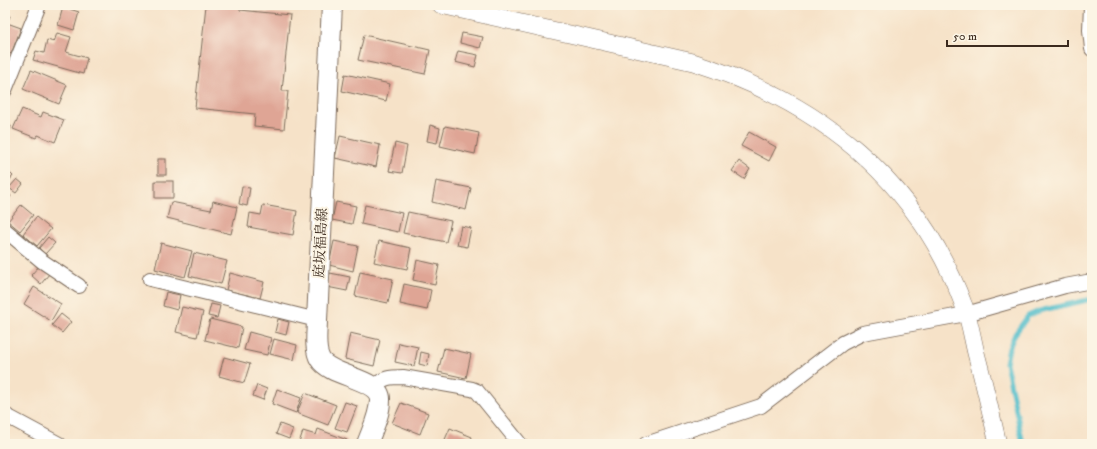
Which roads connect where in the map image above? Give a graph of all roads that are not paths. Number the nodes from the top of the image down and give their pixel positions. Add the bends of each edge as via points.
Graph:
1 (39, 5) edge
2 (332, 5) edge
3 (441, 5) edge
4 (1091, 5) edge
5 (1092, 49) edge
6 (10, 64) edge
7 (5, 90) edge
8 (5, 230) edge
9 (150, 279) dead end
10 (1092, 281) edge
11 (79, 286) dead end
12 (966, 314) junction
13 (317, 320) junction
14 (374, 388) junction
15 (5, 415) edge
16 (59, 444) edge
17 (367, 444) edge
18 (520, 444) edge
19 (646, 444) edge
20 (998, 444) edge

1 - 6 street
2 - 13 main road, 庭坂福島線
3 - 12 street via 693,62 758,87 805,111 862,154 901,196 931,238
4 - 5 street
6 - 7 street
8 - 11 street via 42,261
9 - 13 street
10 - 12 street via 1065,286
12 - 19 street via 863,333 843,343 761,406
12 - 20 street
13 - 14 main road, 庭坂福島線 via 320,360 326,366
14 - 17 main road via 380,399
14 - 18 street via 379,381 403,377 472,389 477,391
15 - 16 street

